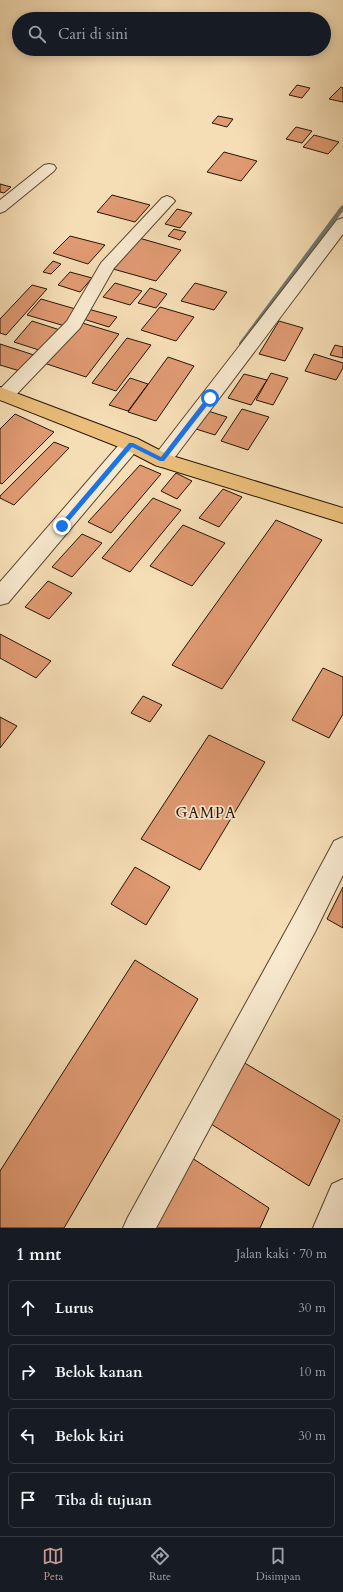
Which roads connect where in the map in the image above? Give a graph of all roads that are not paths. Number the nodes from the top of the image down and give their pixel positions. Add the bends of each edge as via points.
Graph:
1 (49, 168) dead end
2 (167, 201) dead end
3 (0, 208) edge
4 (343, 223) edge
5 (2, 394) edge
6 (131, 444) junction
7 (162, 460) junction
8 (343, 516) edge
9 (0, 597) edge
10 (343, 849) edge
11 (343, 1195) edge
12 (139, 1228) edge
13 (329, 1228) edge

1 - 3 street
2 - 5 street via 107,266 74,324
4 - 7 street
5 - 6 main road
6 - 7 main road
6 - 9 street
7 - 8 main road
10 - 12 street
11 - 13 street

